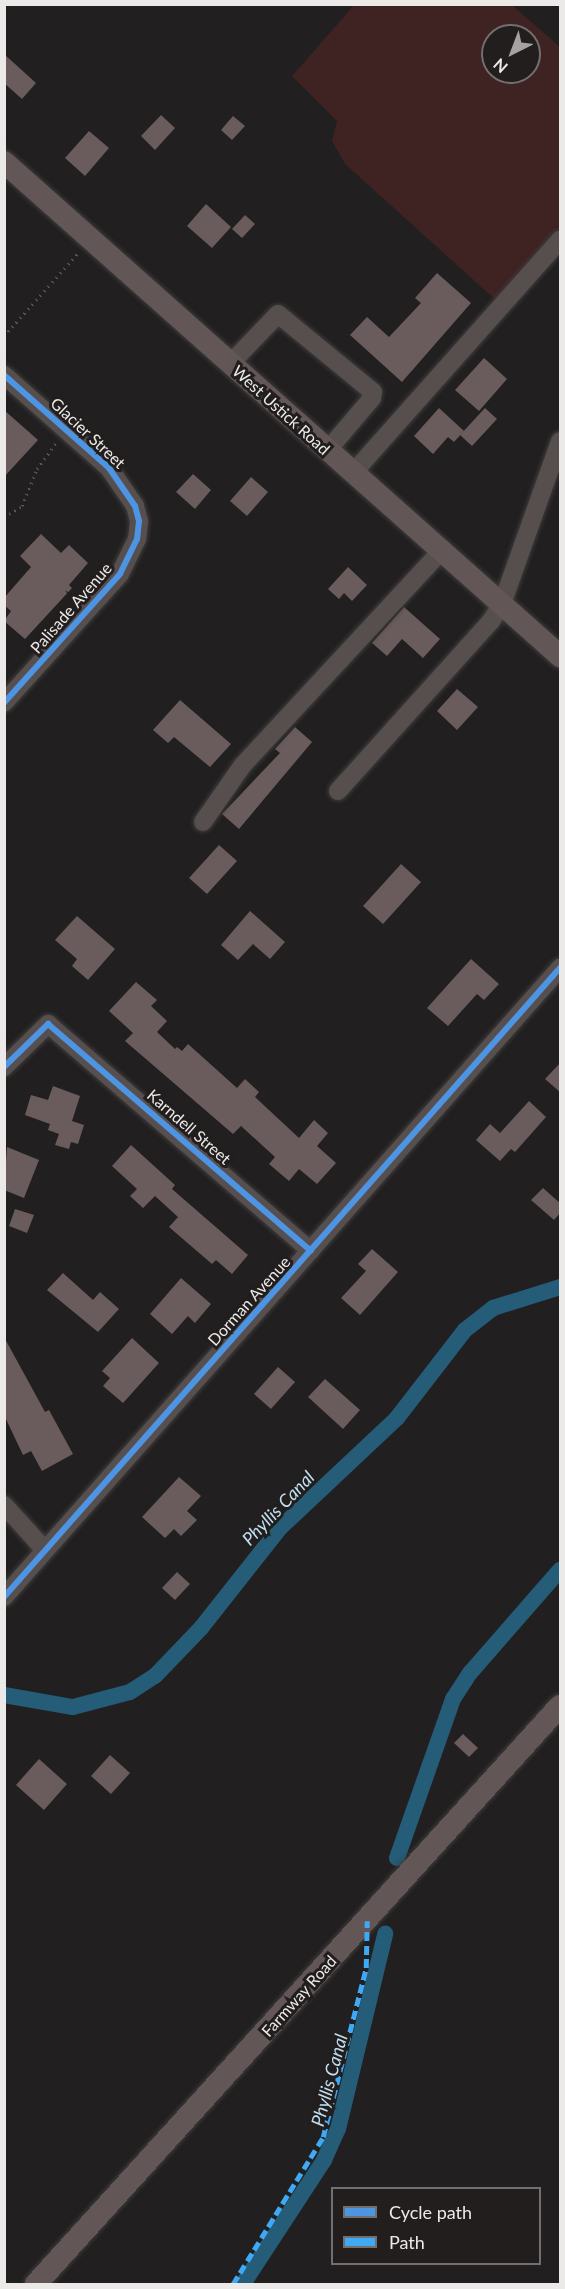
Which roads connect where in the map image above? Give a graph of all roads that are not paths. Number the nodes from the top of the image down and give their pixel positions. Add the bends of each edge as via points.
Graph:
1 (4, 162) edge
2 (561, 240) edge
3 (230, 364) junction
4 (4, 375) edge
5 (561, 441) edge
6 (327, 450) junction
7 (352, 473) junction
8 (139, 521) joint
9 (441, 551) junction
10 (502, 604) junction
11 (561, 656) edge
12 (4, 703) edge
13 (338, 791) dead end
14 (203, 822) dead end
15 (561, 968) edge
16 (4, 1067) edge
17 (311, 1251) junction
18 (4, 1504) edge
19 (45, 1551) junction
20 (4, 1597) edge
21 (561, 1706) edge
22 (36, 2284) edge

1 - 3 main road, West Ustick Road
2 - 7 street
3 - 6 main road, West Ustick Road
3 - 6 street via 278,314 373,392
4 - 8 street, Glacier Street via 124,486
5 - 10 street
6 - 7 main road, West Ustick Road
7 - 9 main road, West Ustick Road
8 - 12 street, Palisade Avenue via 137,539 120,574
9 - 10 main road, West Ustick Road
9 - 14 street via 242,766
10 - 11 main road, West Ustick Road
10 - 13 street via 470,647
15 - 17 street, Dorman Avenue
16 - 17 street, Karndell Street via 48,1024
17 - 19 street, Dorman Avenue
18 - 19 street
19 - 20 street, Dorman Avenue
21 - 22 main road, Farmway Road

